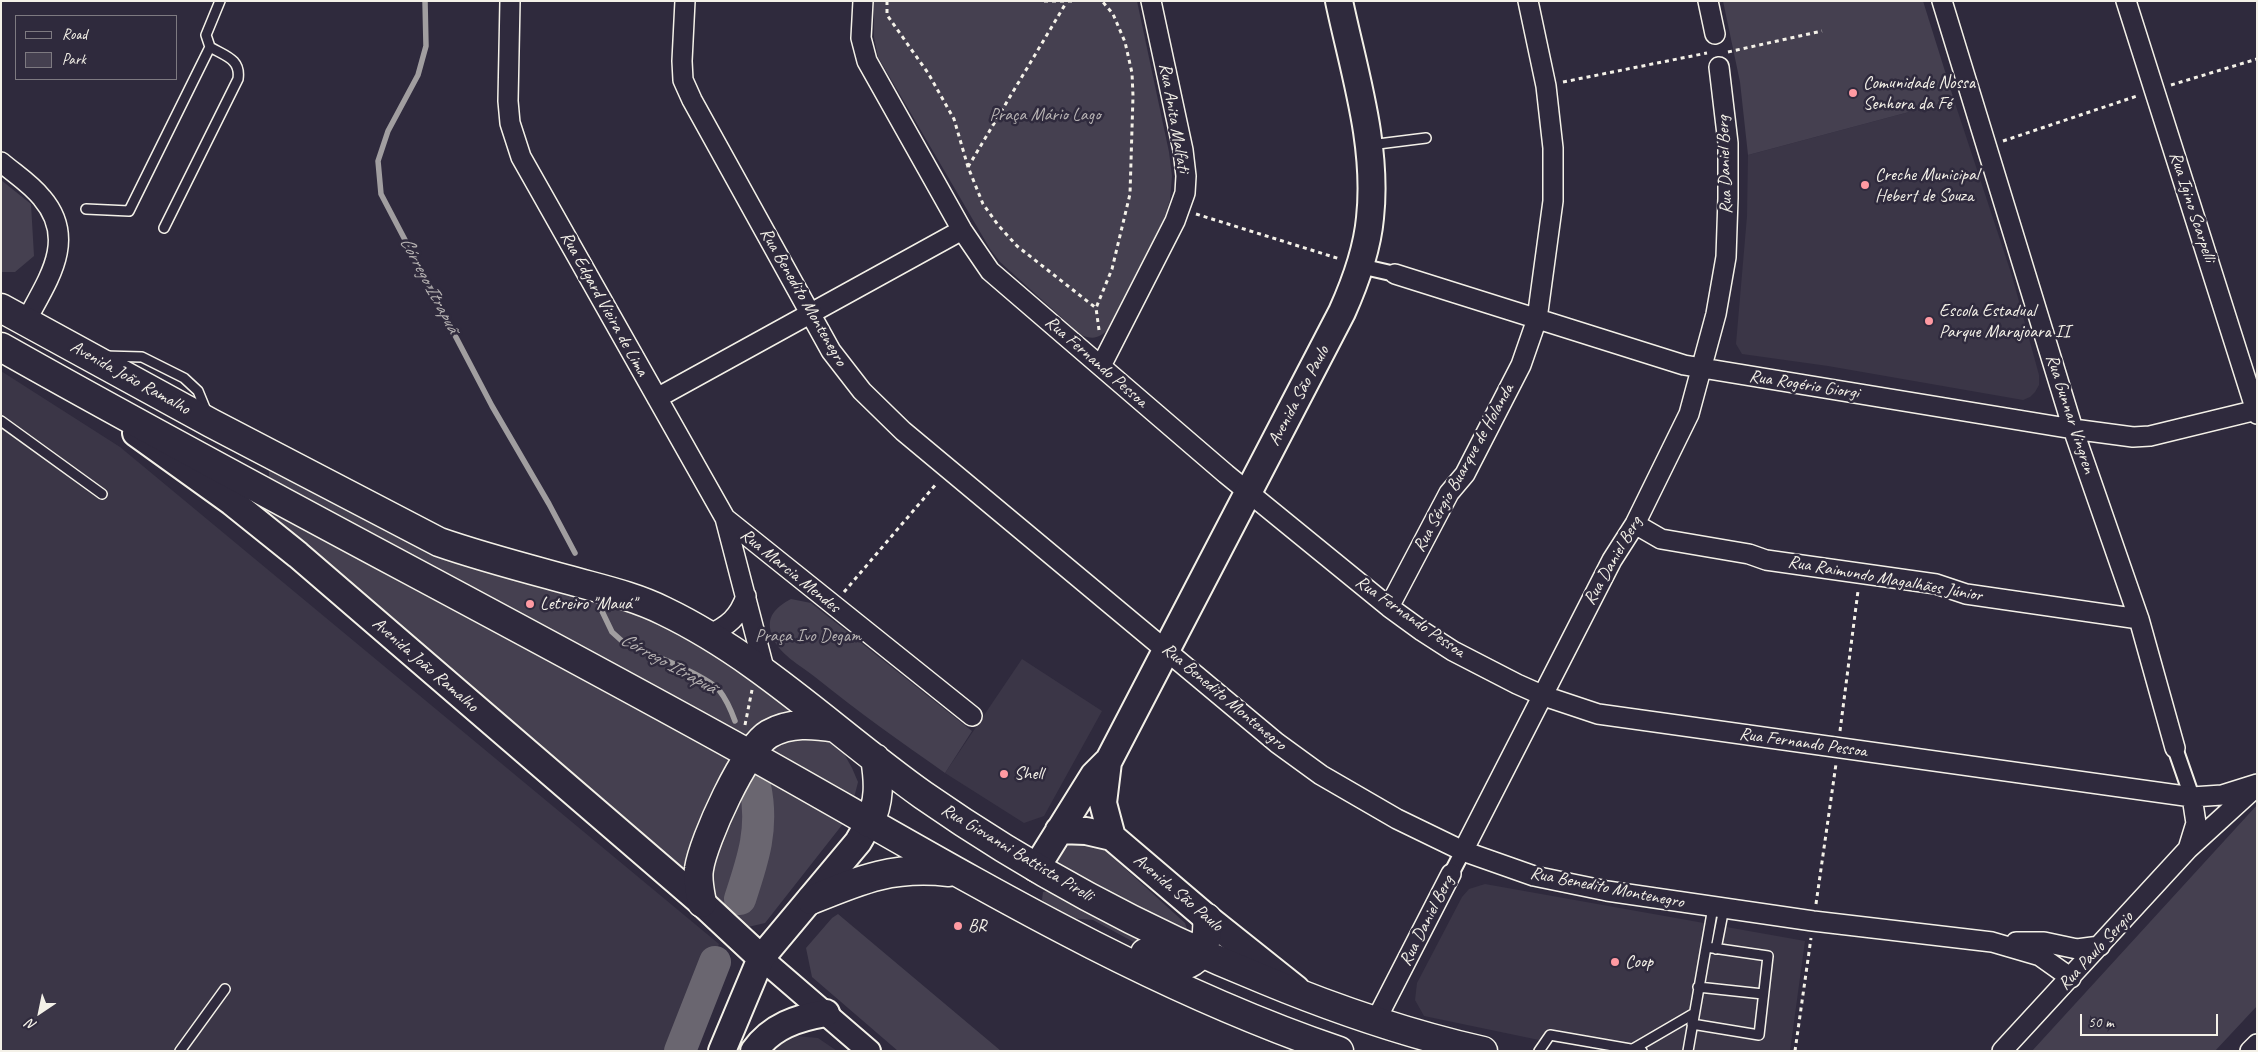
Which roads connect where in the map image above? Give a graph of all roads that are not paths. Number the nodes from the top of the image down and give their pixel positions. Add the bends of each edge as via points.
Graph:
1 (220, 1) edge
2 (510, 1) edge
3 (685, 1) edge
4 (862, 1) edge
5 (1151, 1) edge
6 (1339, 1) edge
7 (1528, 1) edge
8 (1708, 1) edge
9 (1942, 1) edge
10 (2126, 1) edge
11 (1715, 34) dead end
12 (210, 47) junction
13 (1719, 57) road end
14 (1426, 138) dead end
15 (1369, 145) junction
16 (1, 162) edge
17 (86, 209) dead end
18 (164, 228) dead end
19 (962, 230) junction
20 (1360, 266) junction
21 (1395, 274) joint
22 (1, 308) edge
23 (810, 314) junction
24 (1537, 319) junction
25 (26, 321) junction
26 (1, 347) edge
27 (1101, 366) junction
28 (1702, 368) junction
29 (74, 389) junction
30 (657, 398) junction
31 (2256, 411) edge
32 (1, 421) edge
33 (2073, 429) junction
34 (1248, 492) junction
35 (102, 494) dead end
36 (724, 518) junction
37 (1635, 524) junction
38 (589, 585) joint
39 (746, 596) junction
40 (1389, 607) junction
41 (2139, 619) junction
42 (708, 635) junction
43 (1166, 649) junction
44 (762, 672) junction
45 (1544, 696) junction
46 (972, 716) dead end
47 (837, 729) junction
48 (754, 748) junction
49 (2175, 748) joint
50 (875, 758) junction
51 (1108, 762) junction
52 (2257, 786) edge
53 (2192, 797) junction
54 (870, 823) junction
55 (1058, 830) junction
56 (1112, 838) junction
57 (2188, 849) junction
58 (1463, 851) junction
59 (1036, 868) junction
60 (958, 874) junction
61 (1451, 874) joint
62 (811, 900) junction
63 (702, 903) junction
64 (1718, 907) junction
65 (1034, 913) junction
66 (1207, 918) junction
67 (1992, 942) junction
68 (1093, 944) junction
69 (2100, 946) junction
70 (1706, 947) junction
71 (1716, 948) junction
72 (1201, 953) junction
73 (761, 958) junction
74 (2071, 978) junction
75 (1698, 987) junction
76 (225, 989) dead end
77 (1763, 994) junction
78 (1305, 996) junction
79 (826, 1014) junction
80 (1693, 1019) junction
81 (1375, 1022) junction
82 (2257, 1044) edge
83 (1637, 1050) edge
84 (180, 1051) edge
85 (722, 1051) edge
86 (754, 1051) edge
87 (869, 1051) edge
88 (1339, 1051) edge
89 (1483, 1051) edge
90 (1539, 1051) edge
91 (1688, 1051) edge
92 (2002, 1051) edge
93 (2250, 1051) edge

1 - 12 lane via 206,35
2 - 30 street, Rua Edgard Vieira de Lima via 508,101 510,123 521,157
3 - 23 street, Rua Benedito Montenegro via 683,80
4 - 19 street, Rua Fernando Pessoa via 861,38 867,61
5 - 27 street, Rua Anita Malfati via 1183,150 1186,193 1181,209
6 - 15 main road, Avenida São Paulo
7 - 24 street, Rua Sérgio Buarque de Holanda via 1546,86 1553,148 1553,201
8 - 11 street
9 - 33 street, Rua Gunnar Vingren
10 - 31 street, Rua Igino Scarpelli
12 - 17 lane via 129,211
12 - 18 lane via 238,64 238,79
13 - 28 street, Rua Daniel Berg via 1728,143 1726,257
14 - 15 lane
15 - 20 main road, Avenida São Paulo via 1370,218
16 - 25 street via 41,196 57,223 55,264
19 - 23 street
19 - 27 street, Rua Fernando Pessoa via 990,270
20 - 21 street, Rua Rogério Giorgi
20 - 34 main road, Avenida São Paulo via 1342,312
21 - 24 street, Rua Rogério Giorgi
22 - 25 highway, Avenida João Ramalho
23 - 30 street
23 - 43 street, Rua Benedito Montenegro via 831,351 862,391 903,431
24 - 28 street, Rua Rogério Giorgi
24 - 40 street, Rua Sérgio Buarque de Holanda via 1521,365 1465,474 1449,493
25 - 38 highway, Avenida João Ramalho via 412,530 473,554
26 - 29 highway, Avenida João Ramalho
27 - 34 street, Rua Fernando Pessoa
28 - 33 street, Rua Rogério Giorgi
28 - 37 street, Rua Daniel Berg via 1682,431
29 - 48 highway, Avenida João Ramalho
29 - 63 main road, Avenida João Ramalho via 232,502 298,555
30 - 36 street, Rua Edgard Vieira de Lima
31 - 33 street, Rua Rogério Giorgi via 2150,436 2133,437
32 - 35 lane
33 - 41 street, Rua Gunnar Vingren
34 - 40 street, Rua Fernando Pessoa
34 - 43 main road, Avenida São Paulo
36 - 39 street, Rua Edgard Vieira de Lima
36 - 46 street, Rua Marcia Mendes
37 - 41 street, Rua Raimundo Magalhães Júnior via 1661,539 1749,554 1766,560 1936,584 1966,594
37 - 45 street, Rua Daniel Berg via 1612,560 1554,670
38 - 42 highway, Rua Giovanni Battista Pirelli via 656,608
39 - 42 street via 732,621
39 - 44 street, Rua Edgard Vieira de Lima
40 - 45 street, Rua Fernando Pessoa via 1453,651
41 - 49 street, Rua Gunnar Vingren
42 - 44 highway, Rua Giovanni Battista Pirelli
43 - 51 main road, Avenida São Paulo
43 - 58 street, Rua Benedito Montenegro via 1277,743 1321,775 1397,819
44 - 47 highway, Rua Giovanni Battista Pirelli
45 - 53 street, Rua Fernando Pessoa via 1598,714
45 - 58 street, Rua Daniel Berg
47 - 48 highway via 812,724 794,725 768,734
47 - 50 highway, Rua Giovanni Battista Pirelli
48 - 54 highway
48 - 63 highway via 739,771 703,853 699,869
49 - 53 street, Rua Gunnar Vingren
50 - 54 highway via 879,781
50 - 59 highway, Rua Giovanni Battista Pirelli via 970,828
51 - 55 main road, Avenida São Paulo via 1094,775
51 - 56 main road, Avenida São Paulo via 1103,803
52 - 53 street, Rua Fernando Pessoa via 2222,795
52 - 57 street, Rua Paulo Sergio
53 - 57 street, Rua Paulo Sergio via 2196,823
54 - 60 highway
54 - 62 main road
55 - 56 main road via 1086,831
55 - 59 main road, Avenida São Paulo
56 - 66 main road, Avenida São Paulo
57 - 69 street, Rua Paulo Sergio
58 - 61 street, Rua Daniel Berg
58 - 64 street, Rua Benedito Montenegro via 1542,878 1607,892
59 - 65 highway via 1031,889
59 - 72 highway, Rua Giovanni Battista Pirelli
60 - 62 highway via 917,870 882,874
60 - 65 highway
61 - 81 street, Rua Daniel Berg
62 - 73 main road
63 - 73 main road, Avenida João Ramalho
64 - 67 street, Rua Benedito Montenegro
64 - 70 lane
64 - 71 lane
65 - 68 highway
66 - 72 highway via 1208,932
66 - 78 main road, Avenida São Paulo
67 - 69 street via 2044,942 2077,949
67 - 74 street, Rua Benedito Montenegro via 2040,956
68 - 72 highway via 1127,944 1168,965 1189,964
68 - 88 highway via 1246,1016
69 - 74 street, Rua Paulo Sergio
70 - 71 lane
70 - 75 lane
71 - 77 lane via 1768,956
72 - 78 highway, Rua Giovanni Battista Pirelli
73 - 79 street
73 - 85 main road
74 - 92 street, Rua Paulo Sergio
75 - 77 lane
75 - 80 lane
76 - 84 lane
77 - 80 lane via 1759,1035
78 - 81 highway, Rua Giovanni Battista Pirelli
79 - 86 main road via 801,1017 779,1027
79 - 87 street
80 - 83 lane
80 - 91 lane
81 - 89 highway, Rua Giovanni Battista Pirelli
82 - 93 street
83 - 90 lane via 1550,1035

